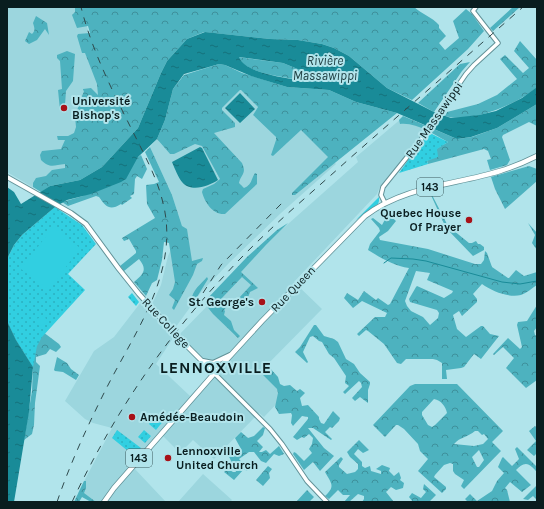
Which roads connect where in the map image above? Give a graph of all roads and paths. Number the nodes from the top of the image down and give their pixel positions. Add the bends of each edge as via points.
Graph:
1 (476, 7) edge
2 (537, 156) edge
3 (8, 177) edge
4 (385, 203) junction
5 (230, 355) junction
6 (200, 359) junction
7 (214, 373) junction
8 (104, 502) edge
9 (327, 502) edge

1 - 4 street, Rue Massawippi via 473,11 498,43 470,69 405,162 382,189 381,197
2 - 4 main road, Rue Queen / 143 via 500,171 433,186
3 - 6 main road, Rue College via 61,207 90,228 129,282
4 - 5 main road, Rue Queen / 143 via 370,211 357,223
5 - 6 main road via 213,363
5 - 7 main road, Rue Queen / 143
6 - 7 main road, Rue College
7 - 8 main road, Rue Queen / 143
7 - 9 street, Rue College via 275,434 305,479

